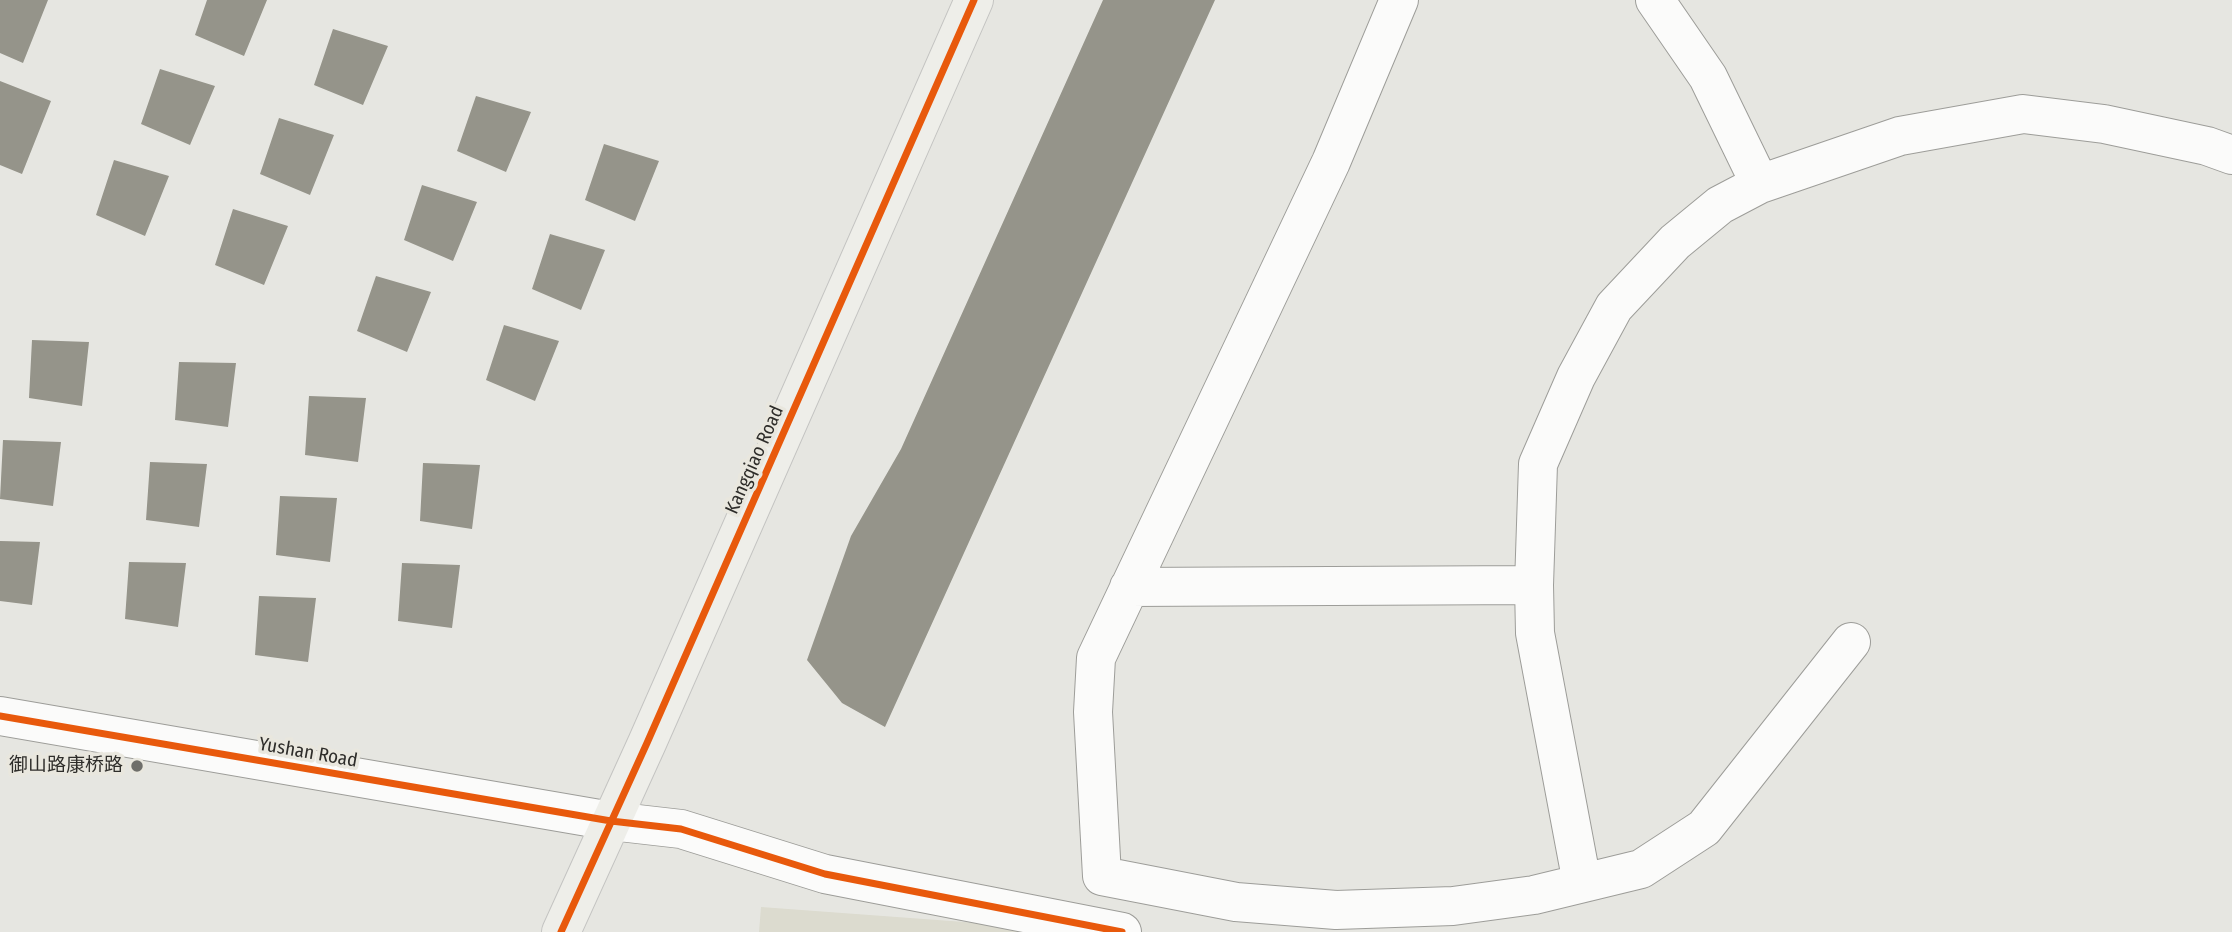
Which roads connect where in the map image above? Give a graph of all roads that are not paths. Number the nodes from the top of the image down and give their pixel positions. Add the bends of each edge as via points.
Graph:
1 (974, 0) edge
2 (1399, 0) edge
3 (1655, 0) edge
4 (2232, 155) edge
5 (1760, 184) junction
6 (1534, 585) junction
7 (1129, 587) junction
8 (1851, 642) dead end
9 (0, 716) edge
10 (611, 821) junction
11 (1582, 883) junction
12 (561, 932) edge
13 (1122, 932) edge

1 - 10 main road, Kangqiao Road
2 - 7 street via 1331,162
3 - 5 street via 1708,77
4 - 5 street via 2104,124 2024,114 1900,136
5 - 6 street via 1720,205 1675,242 1614,307 1576,377 1538,464
6 - 7 street
6 - 11 street via 1535,633
7 - 11 street via 1096,658 1093,712 1102,876 1236,902 1336,910 1453,906
8 - 11 street via 1703,828 1641,869
9 - 10 street, Yushan Road
10 - 12 main road, Kangqiao Road
10 - 13 street, Yushan Road via 681,829 825,874

